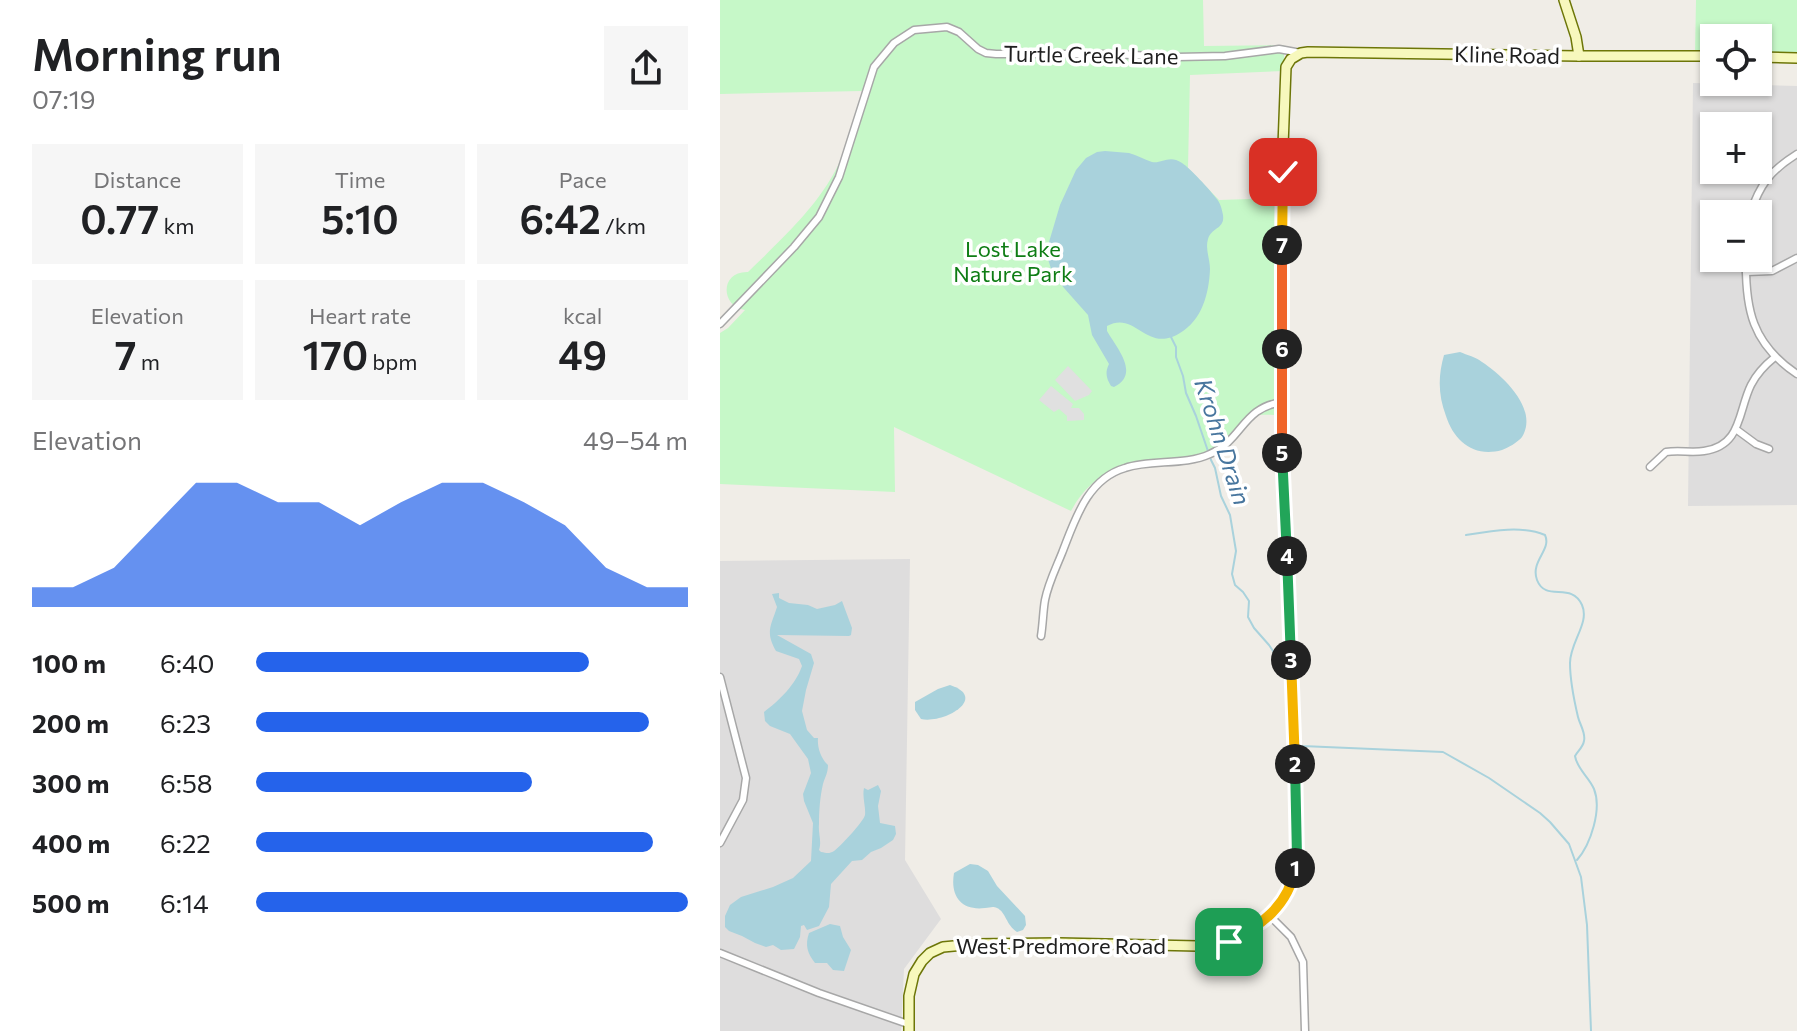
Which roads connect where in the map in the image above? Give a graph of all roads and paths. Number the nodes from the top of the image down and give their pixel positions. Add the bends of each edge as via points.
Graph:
1 (1564, 0) edge
2 (1301, 53) junction
3 (1579, 56) junction
4 (1700, 56) edge
5 (1772, 57) edge
6 (1797, 58) edge
7 (1797, 154) edge
8 (1772, 173) edge
9 (1797, 258) edge
10 (1772, 271) edge
11 (1746, 272) edge
12 (720, 324) edge
13 (1775, 357) junction
14 (1797, 374) edge
15 (1283, 402) junction
16 (1737, 430) junction
17 (1769, 449) dead end
18 (1650, 467) dead end
19 (1041, 636) dead end
20 (720, 677) edge
21 (720, 843) edge
22 (1270, 916) junction
23 (720, 953) edge
24 (908, 1027) edge
25 (1305, 1031) edge

1 - 3 street
2 - 3 street, Kline Road
2 - 12 street, Turtle Creek Lane via 1279,49 1177,57 996,54 978,49 947,27 914,30 894,43 874,67 839,177 819,217
2 - 15 street via 1291,59 1285,73
3 - 4 street, Kline Road
5 - 6 street
7 - 8 street
9 - 10 street
11 - 13 street via 1752,321
13 - 14 street
13 - 16 street via 1752,382
15 - 19 street via 1253,413 1236,435 1210,454 1137,465 1103,479 1082,504 1045,600
15 - 22 street, West Predmore Road via 1297,857 1285,896
16 - 17 street
16 - 18 street via 1705,451 1666,452
20 - 21 street via 746,778 743,800
22 - 24 street, West Predmore Road via 1229,942 1198,946 943,947 930,953 914,974
22 - 25 street via 1291,937 1303,962
23 - 24 street

